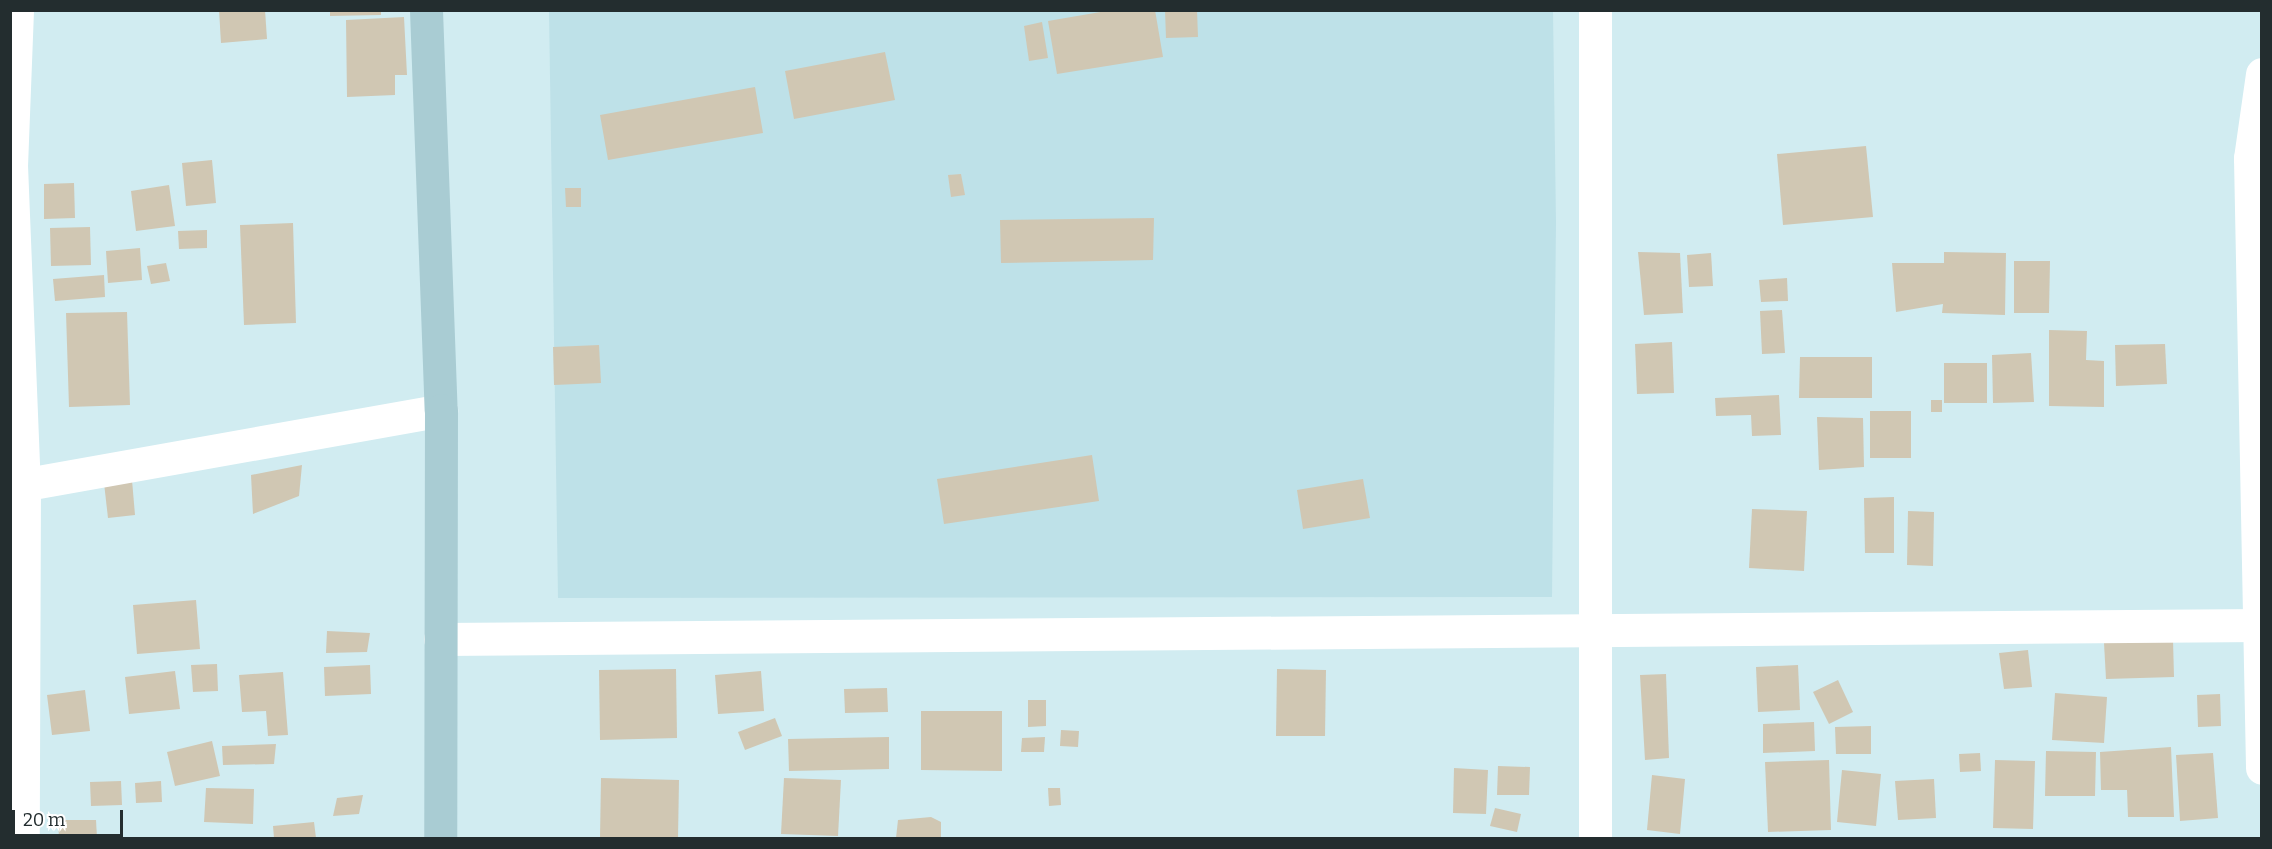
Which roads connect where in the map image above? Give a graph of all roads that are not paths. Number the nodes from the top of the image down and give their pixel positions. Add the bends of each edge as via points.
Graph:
1 (17, 10) edge
2 (426, 10) edge
3 (1595, 10) edge
4 (2262, 74) edge
5 (441, 410) junction
6 (17, 485) edge
7 (2260, 626) edge
8 (1594, 630) junction
9 (440, 639) junction
10 (2262, 768) edge
11 (23, 838) edge
12 (440, 838) edge
13 (1594, 838) edge

1 - 6 street via 11,165
2 - 5 street
3 - 8 street
4 - 7 street via 2250,158
5 - 6 street
5 - 9 street
6 - 11 street
7 - 8 street
7 - 10 street
8 - 9 street
8 - 13 street
9 - 12 street

